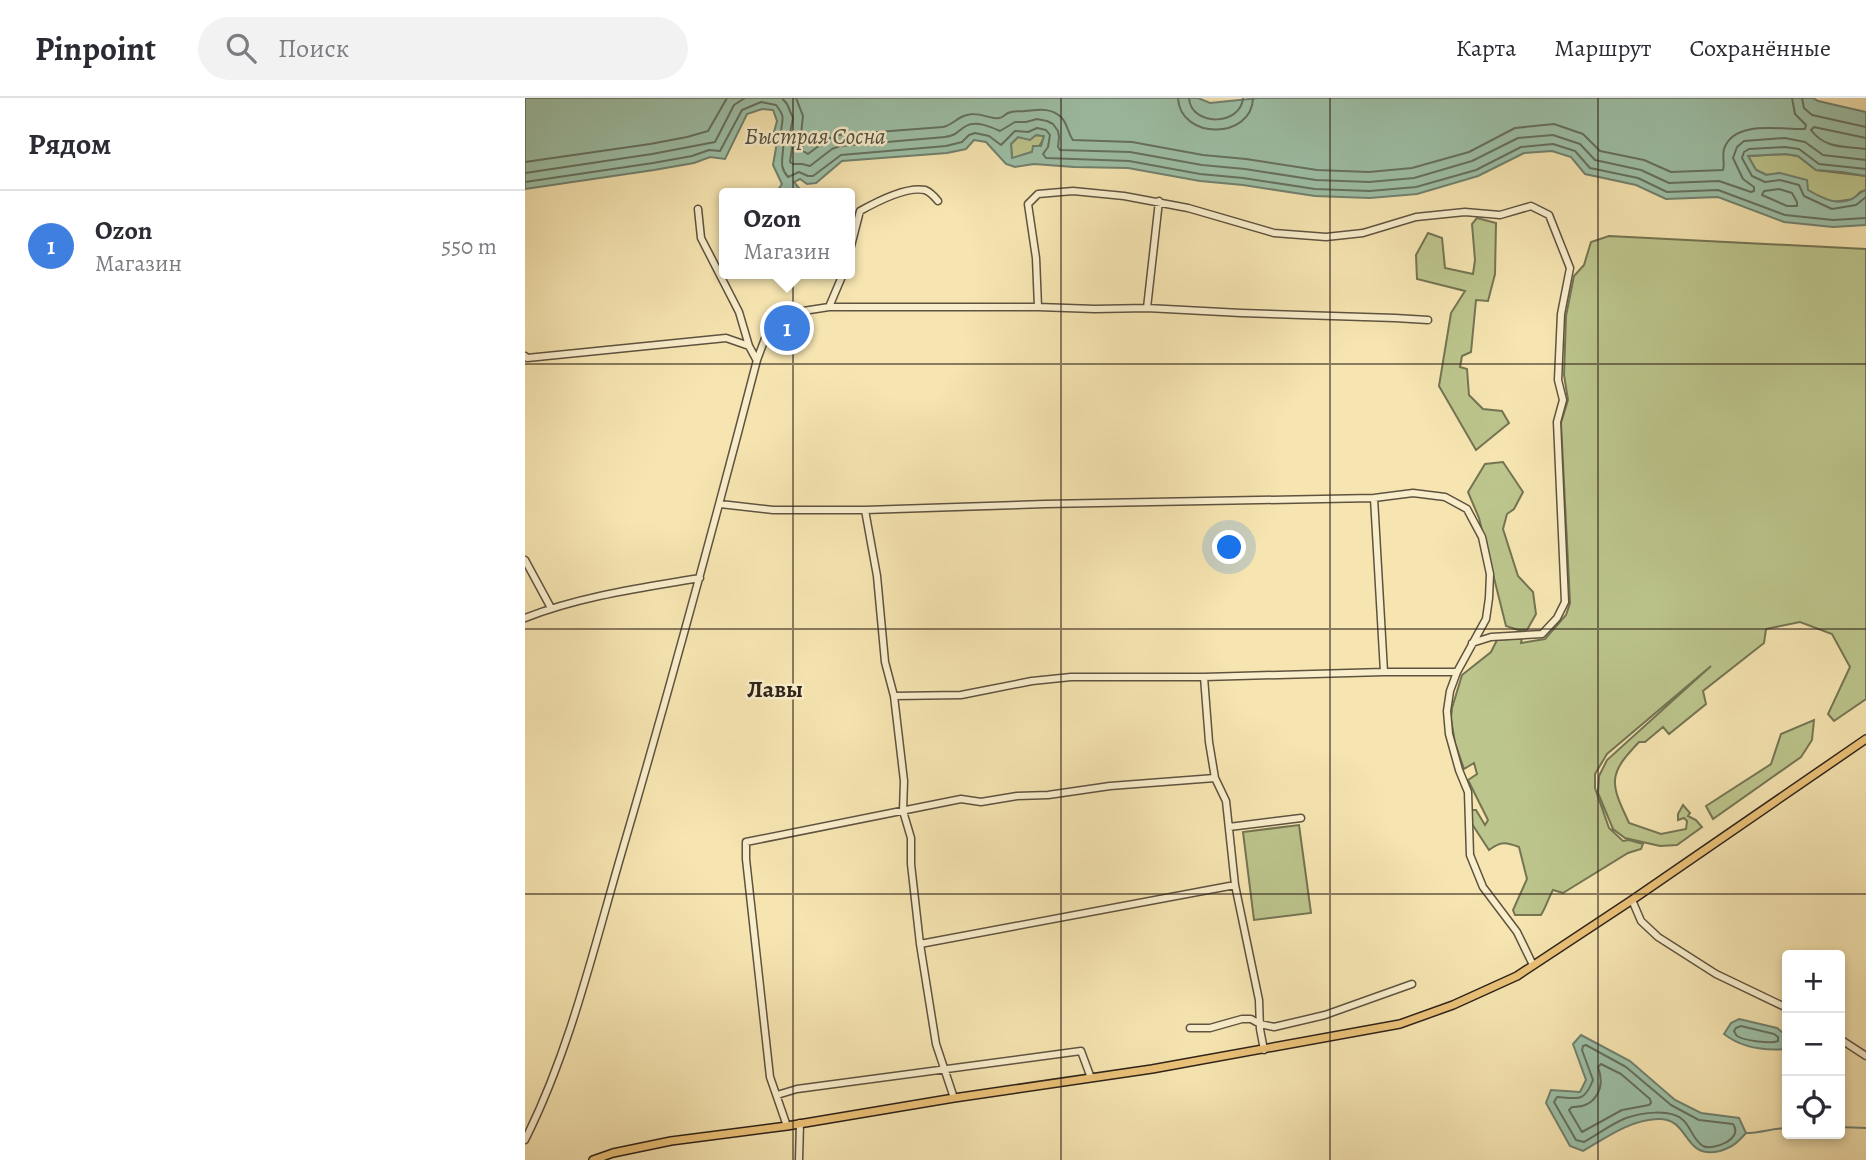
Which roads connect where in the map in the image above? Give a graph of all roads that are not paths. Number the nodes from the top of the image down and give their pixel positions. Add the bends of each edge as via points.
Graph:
1 (938, 201) dead end
2 (1159, 201) junction
3 (698, 209) dead end
4 (855, 230) edge
5 (719, 273) edge
6 (722, 279) edge
7 (841, 279) edge
8 (829, 307) junction
9 (1038, 307) junction
10 (1147, 308) junction
11 (1428, 320) dead end
12 (749, 346) junction
13 (525, 356) edge
14 (757, 360) junction
15 (1374, 498) junction
16 (720, 504) junction
17 (865, 510) junction
18 (525, 560) edge
19 (700, 578) junction
20 (551, 608) junction
21 (525, 618) edge
22 (1472, 643) junction
23 (1384, 672) junction
24 (1457, 672) junction
25 (1204, 677) junction
26 (894, 696) junction
27 (1866, 739) edge
28 (1215, 778) junction
29 (903, 811) junction
30 (1301, 818) dead end
31 (1229, 827) junction
32 (1235, 885) junction
33 (1632, 900) junction
34 (920, 944) junction
35 (1534, 965) junction
36 (1412, 984) dead end
37 (1782, 1006) edge
38 (1260, 1024) junction
39 (1189, 1028) dead end
40 (1845, 1042) edge
41 (1264, 1050) junction
42 (1866, 1056) edge
43 (944, 1068) junction
44 (1091, 1078) junction
45 (777, 1096) junction
46 (954, 1098) junction
47 (800, 1123) junction
48 (787, 1126) junction
49 (525, 1140) edge
50 (593, 1160) edge
51 (799, 1160) edge

1 - 4 street via 929,191 921,190 888,196 860,211
2 - 9 street via 1073,191 1038,194 1028,204
2 - 10 street
2 - 22 street via 1274,233 1326,237 1363,233 1416,217 1465,212 1500,215 1531,206 1549,215 1570,268 1561,314 1558,380 1563,400 1557,422 1565,602 1542,634 1491,636
3 - 5 street via 701,238
6 - 12 street
7 - 8 street
8 - 9 street
8 - 14 street via 784,314 767,332
9 - 10 street
10 - 11 street
12 - 13 street via 726,338
12 - 14 street
14 - 16 street
15 - 17 street
15 - 22 street via 1413,493 1445,497 1467,509 1482,537 1490,574 1486,619
15 - 23 street
16 - 17 street
16 - 19 street
17 - 26 street via 885,662
18 - 20 street
19 - 20 street
19 - 49 street via 563,1052
20 - 21 street
22 - 24 street
23 - 24 street
23 - 25 street
24 - 35 street via 1447,711 1449,734 1468,792 1470,855 1483,887 1517,932
25 - 26 street via 1071,677 961,695
25 - 28 street
26 - 29 street
27 - 33 main road
28 - 29 street via 981,802 961,799
28 - 31 street via 1226,801
29 - 34 street via 911,838
29 - 45 street via 746,842 770,1077
30 - 31 street
31 - 32 street
32 - 34 street
32 - 38 street
33 - 35 main road
33 - 37 street via 1641,921 1658,937 1716,974
34 - 43 street
35 - 41 main road via 1453,1005 1400,1024
36 - 38 street via 1325,1015 1274,1027
38 - 39 street via 1242,1019 1210,1028
38 - 41 street
40 - 42 street
41 - 44 main road
43 - 44 street via 1081,1051
43 - 45 street via 797,1089
43 - 46 street
44 - 46 main road
45 - 48 street
46 - 47 main road
47 - 48 main road
47 - 51 street
48 - 50 main road via 671,1141

